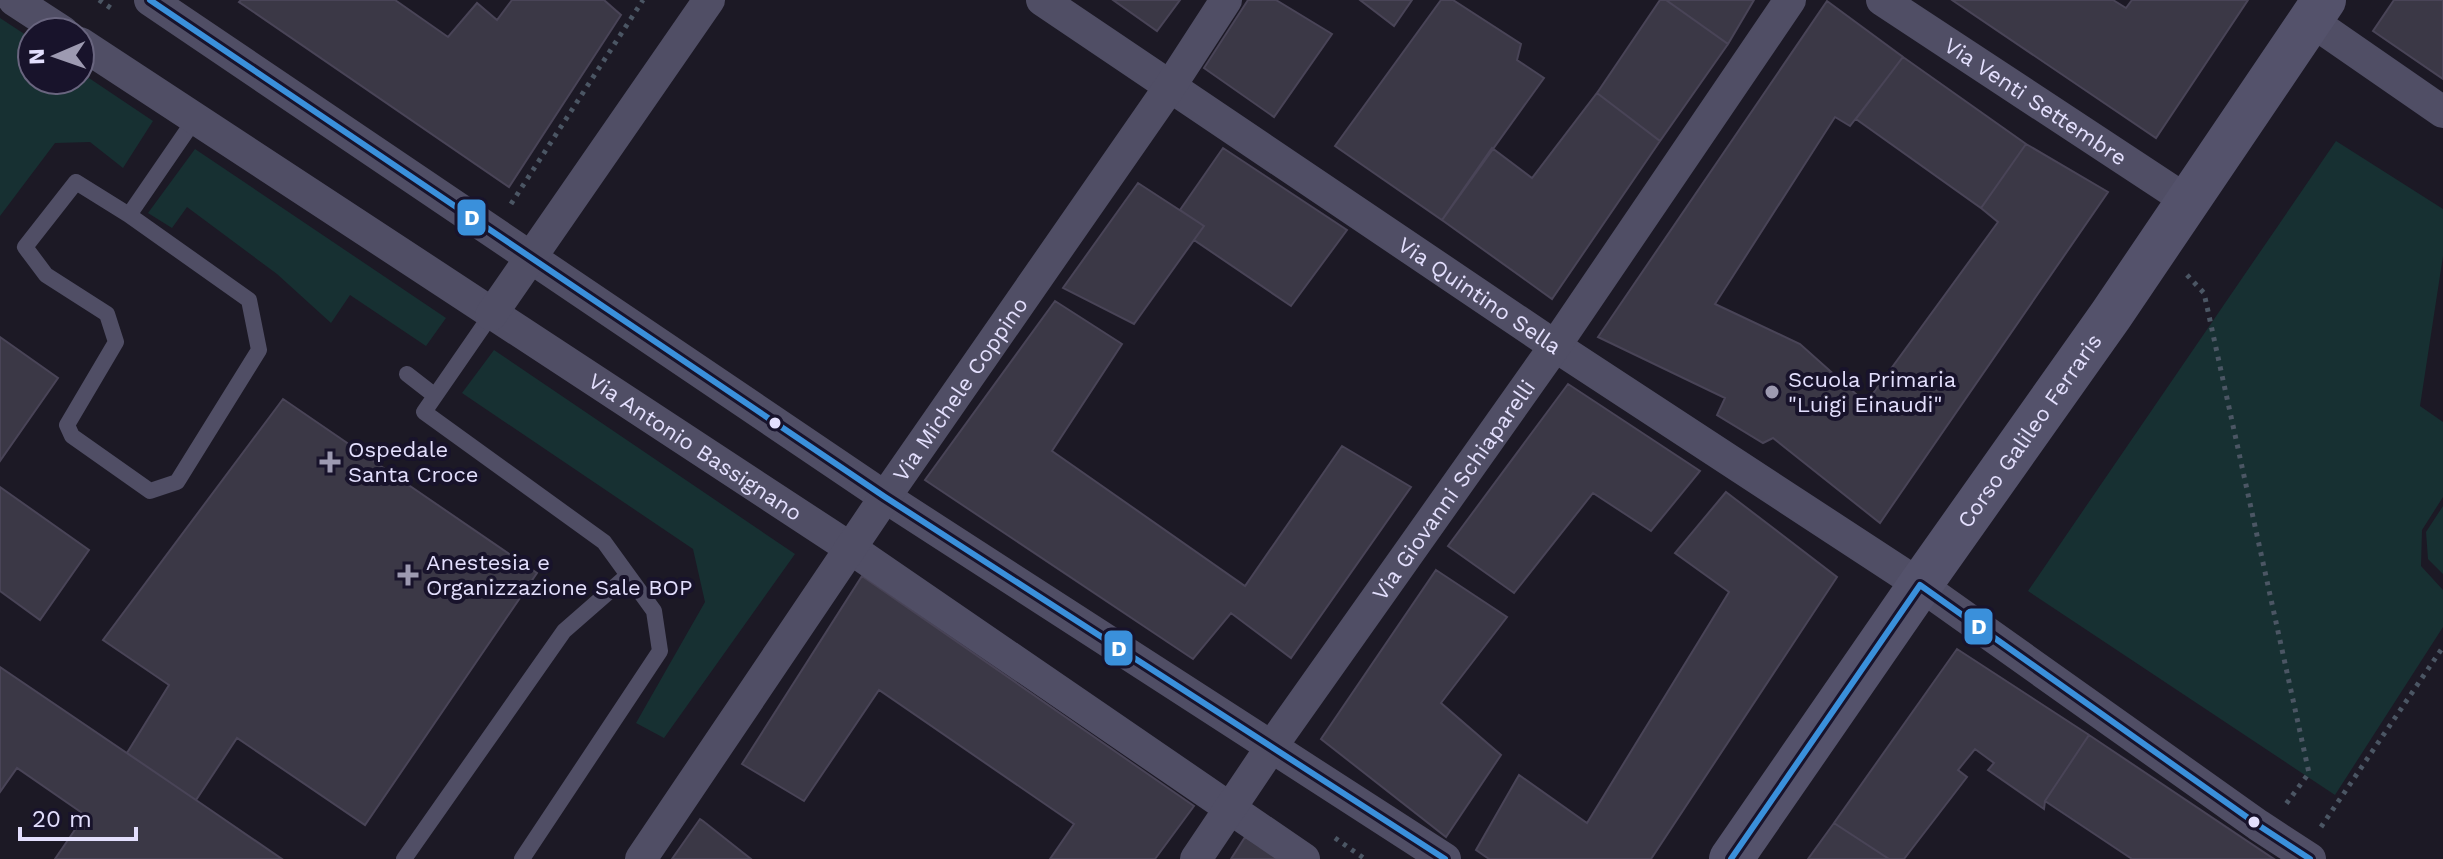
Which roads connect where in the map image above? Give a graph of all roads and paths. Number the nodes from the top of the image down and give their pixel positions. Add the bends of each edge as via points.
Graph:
1 (14, 0) edge
2 (150, 0) edge
3 (643, 0) edge
4 (709, 0) edge
5 (1042, 0) edge
6 (1226, 0) edge
7 (1790, 0) edge
8 (1882, 0) edge
9 (2317, 10) edge
10 (38, 16) edge
11 (96, 54) edge
12 (1169, 88) junction
13 (2443, 112) edge
14 (195, 119) junction
15 (2189, 202) junction
16 (129, 215) junction
17 (493, 231) junction
18 (2159, 246) junction
19 (531, 258) junction
20 (491, 315) junction
21 (1555, 346) junction
22 (407, 374) dead end
23 (434, 395) junction
24 (885, 497) junction
25 (850, 548) junction
26 (628, 575) junction
27 (1920, 585) junction
28 (2443, 647) edge
29 (1272, 746) junction
30 (1229, 810) junction
31 (2267, 831) junction
32 (2307, 857) edge
33 (404, 859) edge
34 (522, 859) edge
35 (641, 859) edge
36 (1196, 859) edge
37 (1304, 859) edge
38 (1445, 859) edge
39 (1731, 859) edge

1 - 10 street
2 - 17 street
3 - 17 path
4 - 19 street
5 - 12 street, Via Quintino Sella
6 - 12 street, Via Michele Coppino
7 - 21 street, Via Giovanni Schiaparelli
8 - 15 street, Via Venti Settembre
9 - 13 street
9 - 15 street, Corso Galileo Ferraris
11 - 14 street, Via Antonio Bassignano
12 - 21 street, Via Quintino Sella
12 - 24 street, Via Michele Coppino
14 - 16 lane
14 - 20 street, Via Antonio Bassignano
15 - 18 street, Corso Galileo Ferraris
16 - 16 lane via 76,182 25,247 46,275 107,314 116,342 67,425 72,436 150,491 177,482 259,350 249,300
17 - 19 street
18 - 27 street, Corso Galileo Ferraris
18 - 31 path via 2204,293 2309,773
19 - 20 street
19 - 24 street
20 - 23 lane
20 - 25 street, Via Antonio Bassignano
21 - 27 street, Via Quintino Sella
21 - 29 street, Via Giovanni Schiaparelli
22 - 23 lane
23 - 26 lane via 424,412 604,542
24 - 25 street, Via Michele Coppino
24 - 29 street
25 - 30 street, Via Antonio Bassignano
25 - 35 street, Via Michele Coppino
26 - 33 lane via 564,631
26 - 34 lane via 654,611 660,651
27 - 31 street, Via Quintino Sella
27 - 39 street, Corso Galileo Ferraris
28 - 32 path
29 - 30 street, Via Giovanni Schiaparelli
29 - 38 street
30 - 36 street, Via Giovanni Schiaparelli
30 - 37 street, Via Antonio Bassignano
31 - 32 street, Via Quintino Sella

